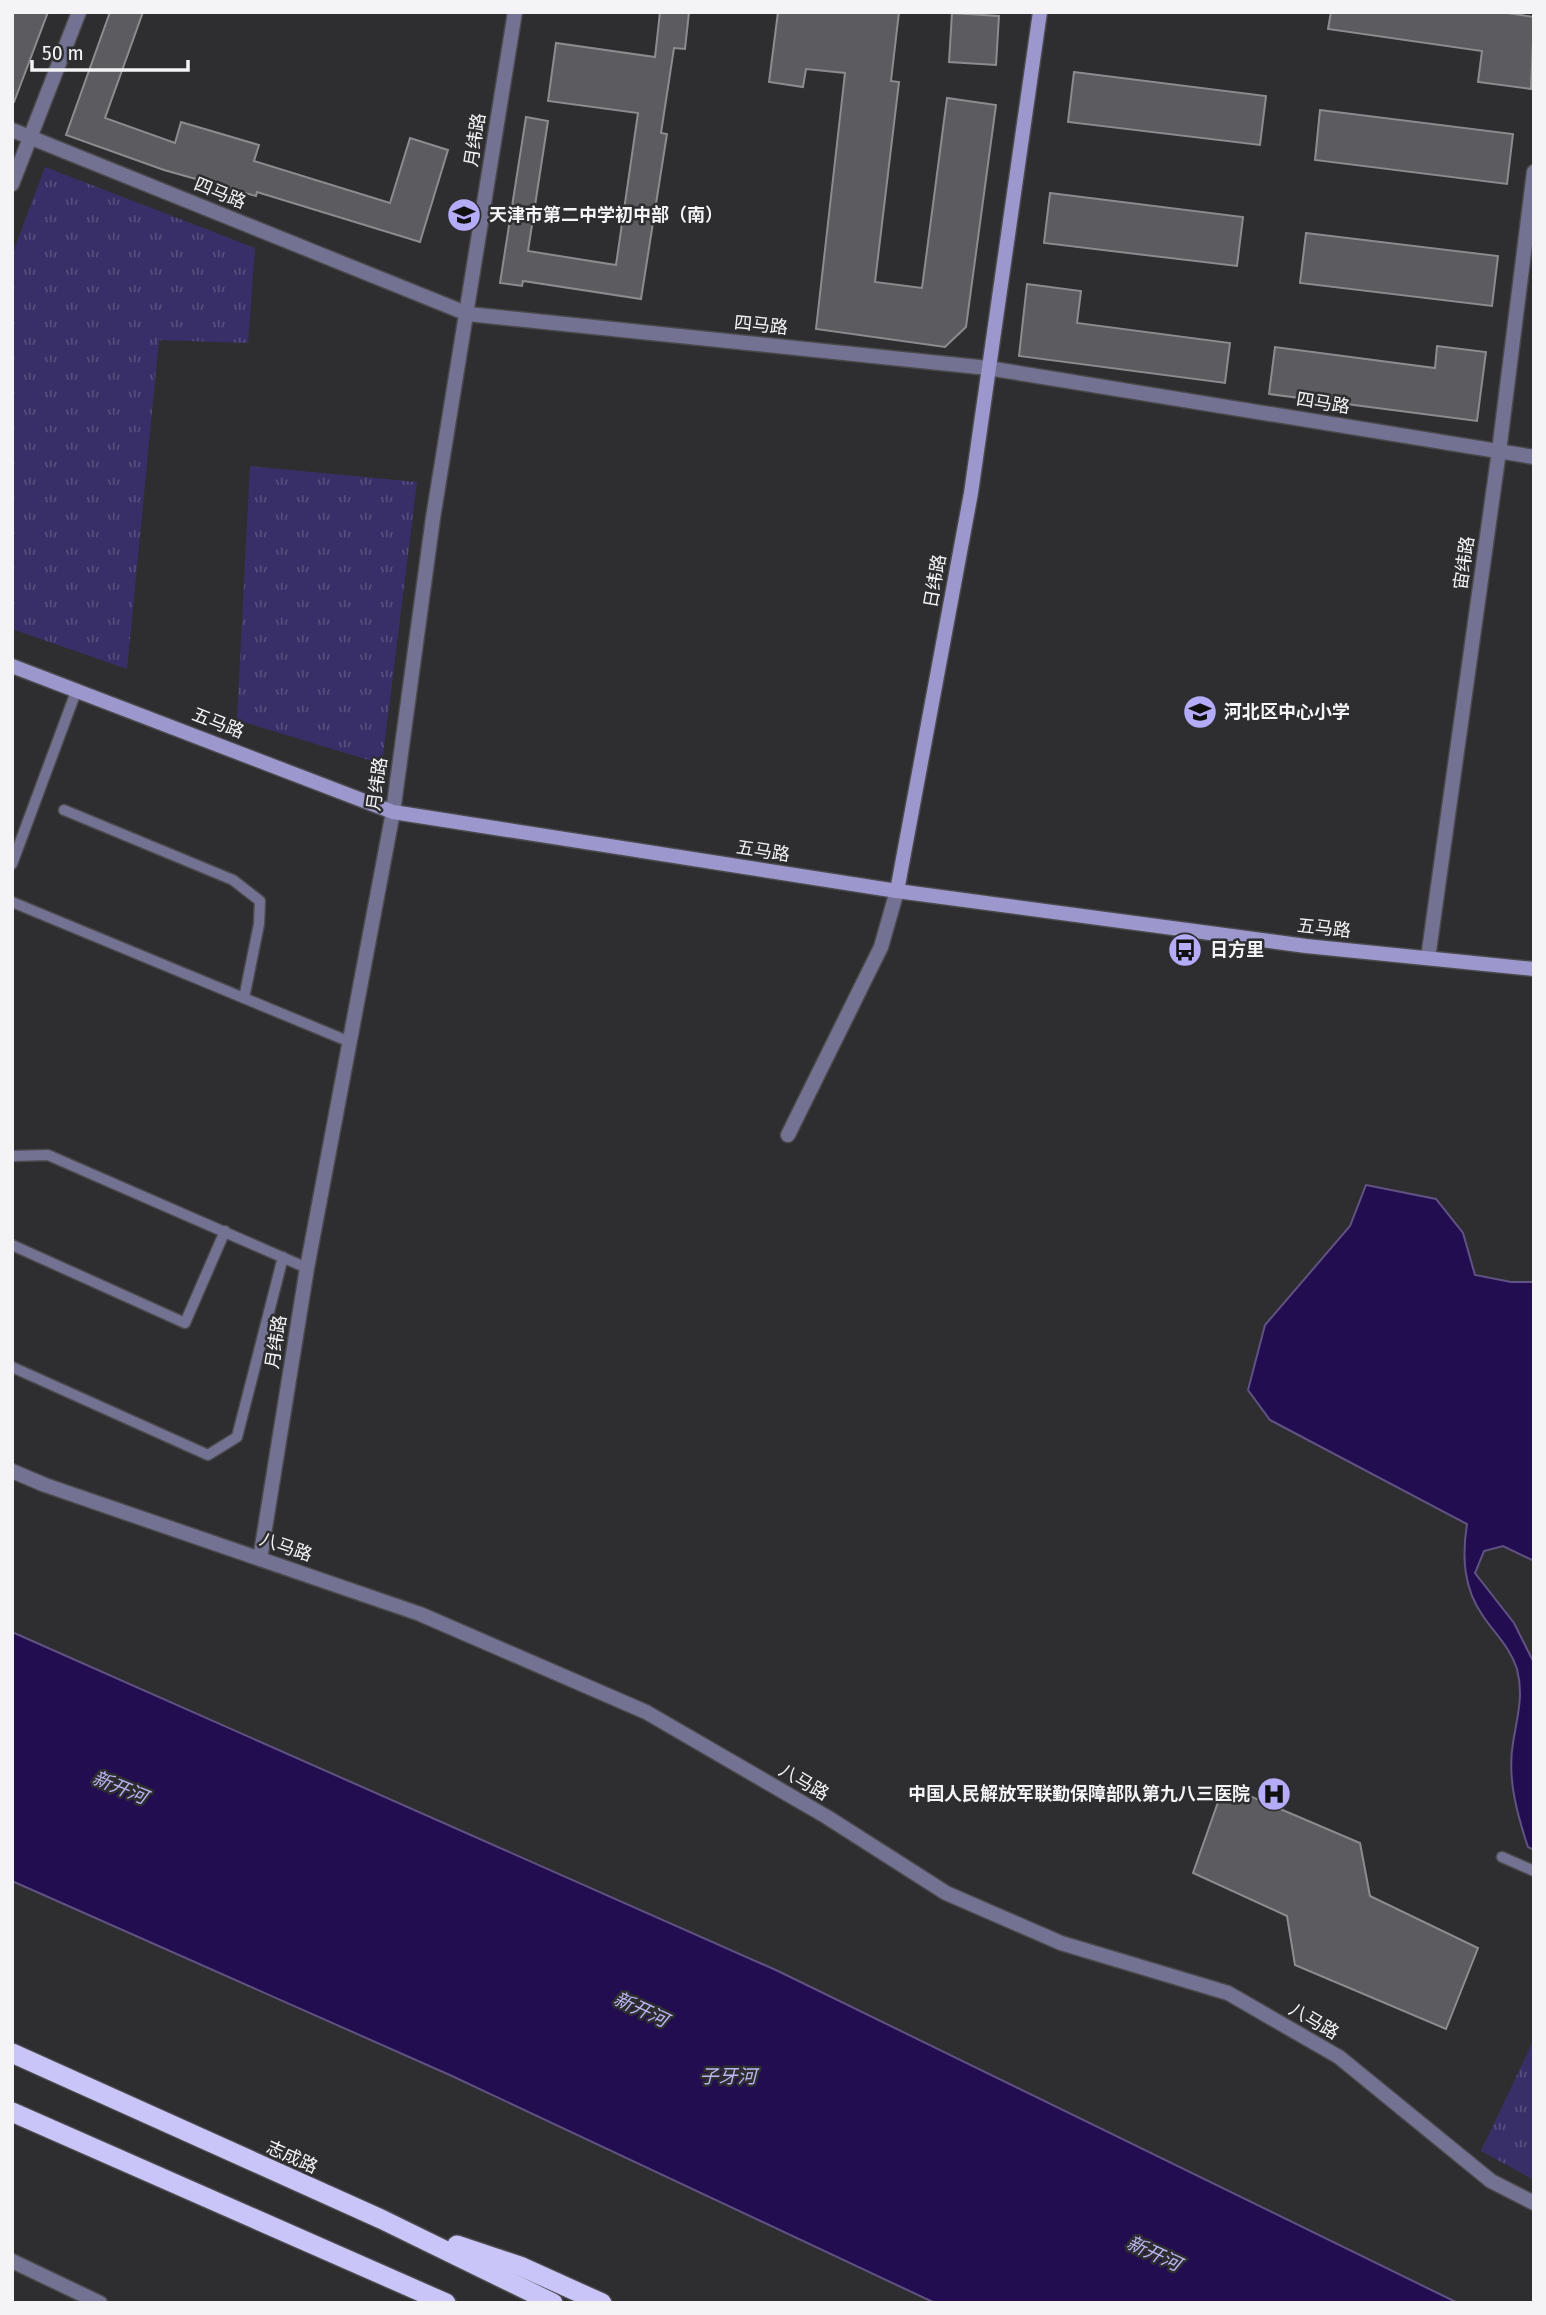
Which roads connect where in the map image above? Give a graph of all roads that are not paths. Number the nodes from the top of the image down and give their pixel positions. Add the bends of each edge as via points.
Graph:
1 (79, 12) edge
2 (514, 12) edge
3 (1040, 12) edge
4 (12, 130) edge
5 (30, 136) junction
6 (1534, 172) edge
7 (12, 184) edge
8 (468, 314) junction
9 (988, 368) junction
10 (1499, 451) junction
11 (1534, 457) edge
12 (12, 666) edge
13 (77, 689) junction
14 (64, 810) dead end
15 (393, 812) junction
16 (12, 864) edge
17 (897, 891) junction
18 (12, 902) edge
19 (1428, 958) junction
20 (1534, 969) edge
21 (244, 998) junction
22 (350, 1042) junction
23 (788, 1135) dead end
24 (12, 1156) edge
25 (225, 1231) junction
26 (12, 1245) edge
27 (283, 1256) junction
28 (307, 1268) junction
29 (12, 1367) edge
30 (12, 1471) edge
31 (260, 1559) junction
32 (1502, 1857) dead end
33 (1534, 1871) edge
34 (12, 2053) edge
35 (12, 2112) edge
36 (1534, 2203) edge
37 (381, 2219) junction
38 (298, 2238) junction
39 (12, 2262) edge
40 (100, 2303) edge
41 (414, 2303) edge
42 (446, 2303) edge
43 (553, 2303) edge
44 (602, 2303) edge

1 - 5 street
2 - 8 street, 月纬路
3 - 9 main road, 日纬路
4 - 5 street, 四马路
5 - 7 street
5 - 8 street, 四马路
6 - 10 street, 宙纬路
8 - 9 street, 四马路
8 - 15 street, 月纬路 via 433,518
9 - 10 street, 四马路
9 - 17 main road, 日纬路 via 971,493
10 - 11 street, 四马路
10 - 19 street, 宙纬路
12 - 13 main road, 五马路
13 - 15 main road, 五马路
13 - 16 lane
14 - 21 lane via 233,880 260,901
15 - 17 main road, 五马路
15 - 22 street, 月纬路
17 - 19 main road, 五马路
17 - 23 street, 日纬路 via 881,947
18 - 21 lane
19 - 20 main road, 五马路
21 - 22 lane
22 - 28 street, 月纬路
24 - 25 lane via 48,1155
25 - 26 lane via 185,1323
25 - 27 lane
27 - 28 lane
27 - 29 lane via 237,1437 208,1455
28 - 31 street, 月纬路
30 - 31 street, 八马路
31 - 36 street, 八马路 via 421,1614 646,1712 946,1893 1061,1943 1228,1993 1339,2057 1491,2181
32 - 33 lane
34 - 37 highway, 志成路
35 - 38 highway
37 - 43 highway, 志成路
37 - 44 highway via 520,2266
38 - 41 highway
38 - 42 highway
39 - 40 street

